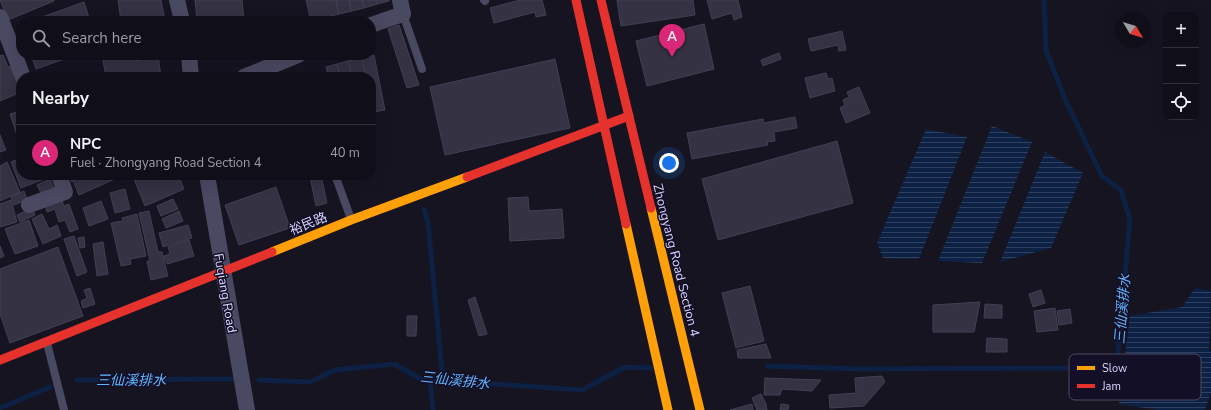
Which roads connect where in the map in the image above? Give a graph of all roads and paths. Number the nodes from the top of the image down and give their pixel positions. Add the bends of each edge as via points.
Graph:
1 (178, 0) edge
2 (576, 0) edge
3 (601, 0) edge
4 (401, 7) edge
5 (181, 16) edge
6 (0, 17) edge
7 (376, 22) edge
8 (16, 59) edge
9 (16, 60) edge
10 (190, 60) edge
11 (286, 60) edge
12 (422, 69) dead end
13 (21, 72) edge
14 (191, 72) edge
15 (256, 72) edge
16 (629, 116) junction
17 (605, 126) junction
18 (61, 180) edge
19 (208, 180) edge
20 (337, 180) edge
21 (29, 205) dead end
22 (351, 220) junction
23 (223, 272) junction
24 (46, 342) junction
25 (0, 360) edge
26 (64, 410) edge
27 (247, 410) edge
28 (668, 410) edge
29 (700, 410) edge

1 - 5 street
2 - 17 street
3 - 16 street, Zhongyang Road Section 4
4 - 7 street
4 - 12 lane
6 - 8 street
9 - 13 street
10 - 14 street
11 - 15 street
16 - 17 street, 裕民路
16 - 29 street, Zhongyang Road Section 4
17 - 22 street, 裕民路
17 - 28 street
18 - 21 street via 65,192
19 - 23 street, Fuqiang Road
20 - 22 lane
22 - 23 street, 裕民路
23 - 24 street, 裕民路
23 - 27 street, Fuqiang Road
24 - 25 street, 裕民路
24 - 26 lane

